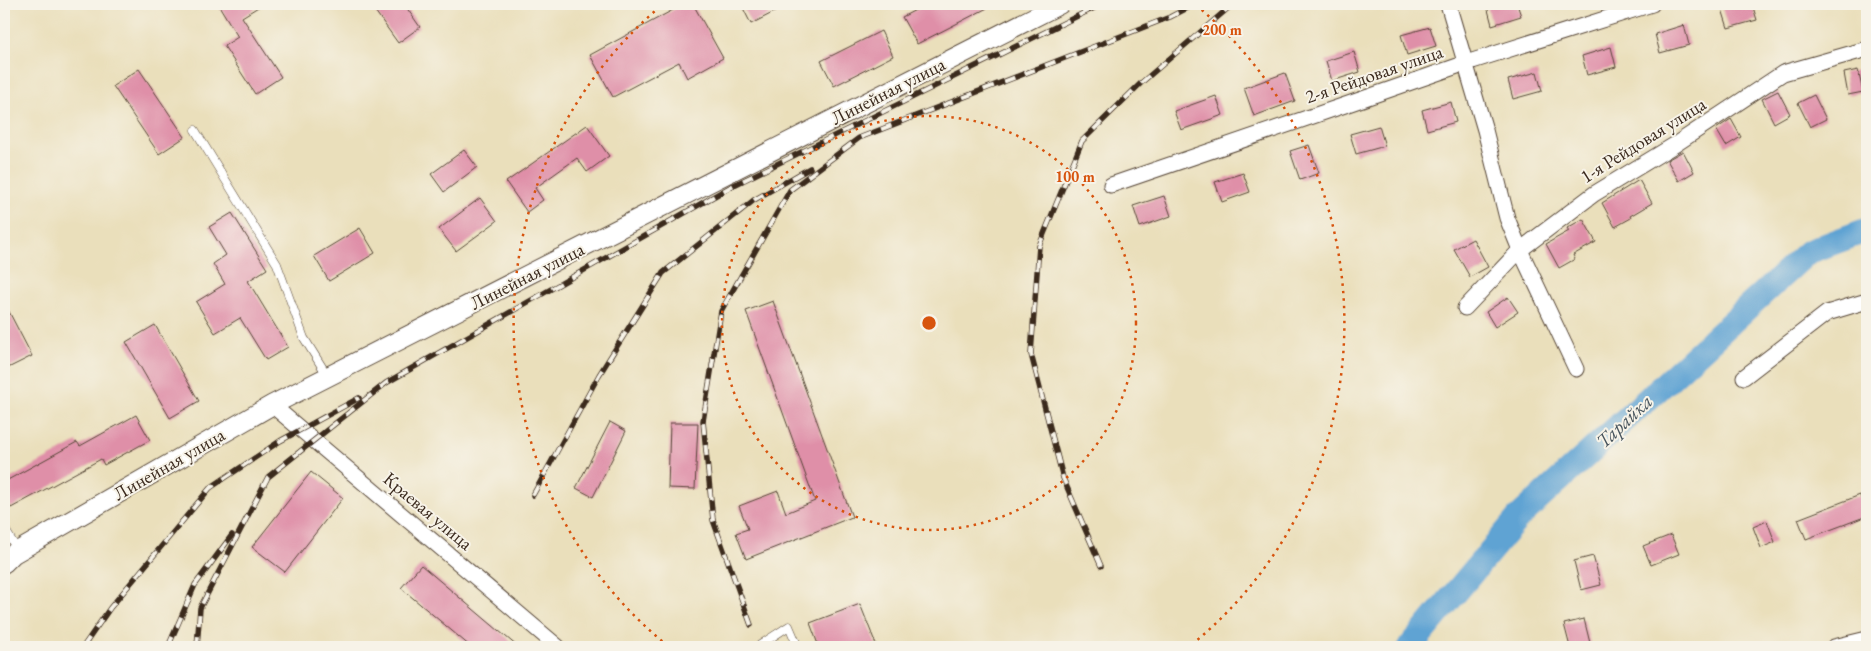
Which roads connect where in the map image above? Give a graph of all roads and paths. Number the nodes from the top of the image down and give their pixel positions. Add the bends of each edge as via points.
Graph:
1 (1060, 4) edge
2 (1448, 4) edge
3 (1652, 4) edge
4 (1867, 49) edge
5 (1466, 62) junction
6 (195, 130) dead end
7 (1111, 185) dead end
8 (1520, 250) junction
9 (1867, 301) edge
10 (1465, 308) dead end
11 (1576, 369) dead end
12 (328, 377) junction
13 (1744, 378) dead end
14 (272, 405) junction
15 (4, 528) edge
16 (11, 557) edge
17 (1867, 638) edge
18 (558, 647) edge
19 (757, 647) edge
20 (798, 647) edge
21 (1834, 647) edge

1 - 12 street, Линейная улица
2 - 5 street
3 - 5 street, 2-я Рейдовая улица
4 - 8 street, 1-я Рейдовая улица via 1783,73 1594,194
5 - 7 street, 2-я Рейдовая улица
5 - 8 street via 1507,218
6 - 12 lane via 277,264 304,338
8 - 10 street, 1-я Рейдовая улица
8 - 11 street
9 - 13 street via 1827,313
12 - 14 street, Линейная улица
14 - 16 street, Линейная улица
14 - 18 street, Краевая улица
15 - 16 lane
17 - 21 street
19 - 20 lane via 790,626

